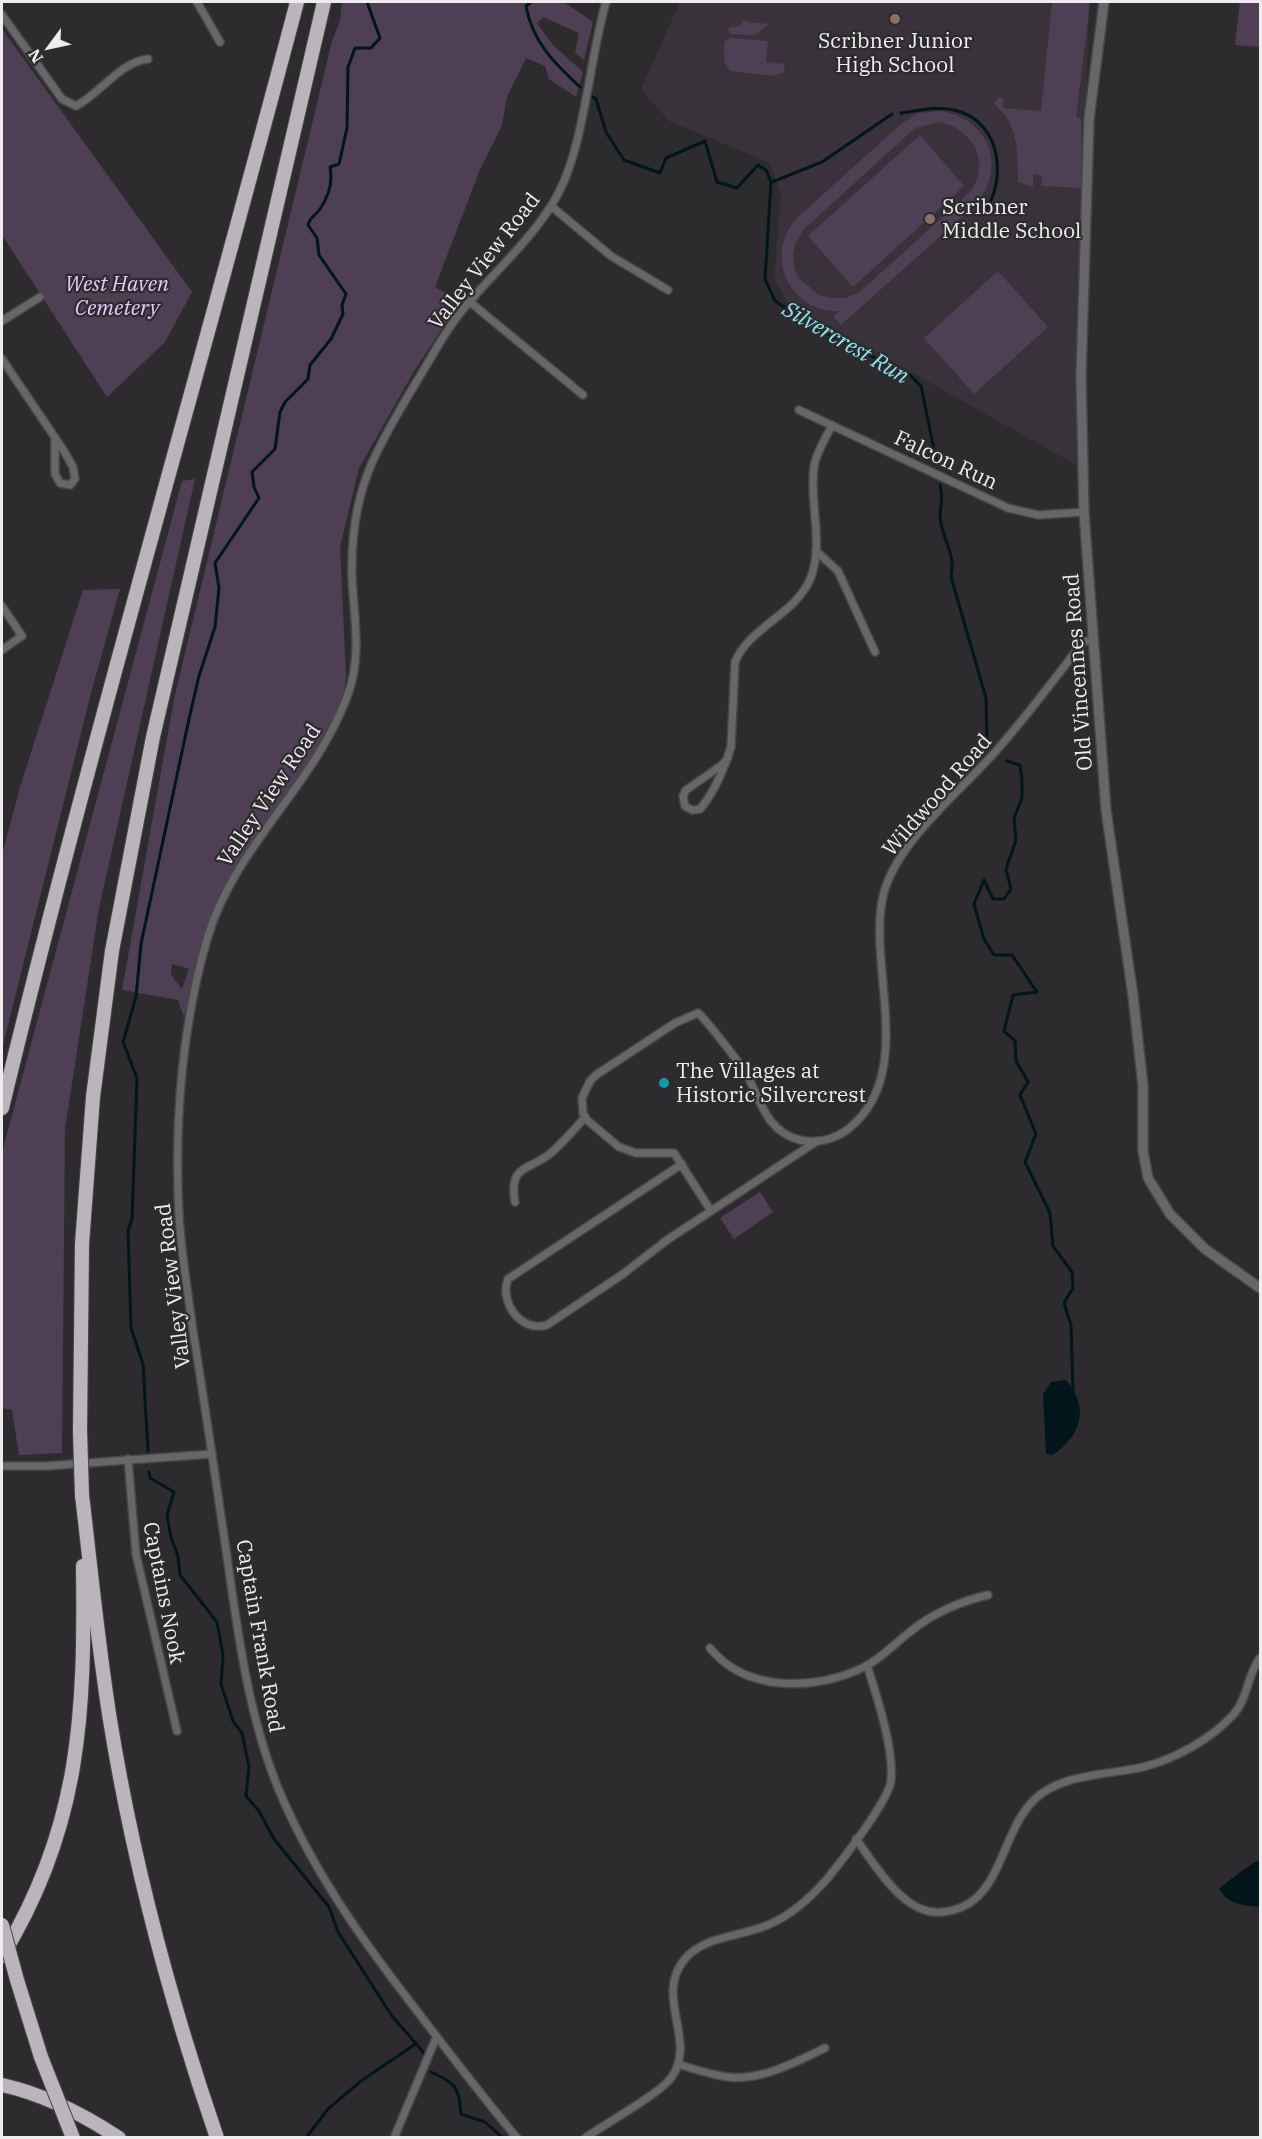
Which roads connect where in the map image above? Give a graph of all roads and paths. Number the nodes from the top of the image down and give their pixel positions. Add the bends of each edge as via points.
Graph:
1 (197, 2) edge
2 (297, 2) edge
3 (324, 2) edge
4 (606, 2) edge
5 (1104, 2) edge
6 (2, 15) edge
7 (220, 42) dead end
8 (148, 59) dead end
9 (551, 206) junction
10 (668, 290) dead end
11 (40, 297) dead end
12 (470, 302) junction
13 (2, 321) edge
14 (2, 359) edge
15 (583, 395) dead end
16 (799, 410) dead end
17 (832, 425) junction
18 (55, 438) junction
19 (1084, 512) junction
20 (816, 552) junction
21 (2, 606) edge
22 (1092, 641) junction
23 (2, 650) edge
24 (875, 652) dead end
25 (728, 758) junction
26 (2, 1108) edge
27 (585, 1118) junction
28 (817, 1141) junction
29 (682, 1164) junction
30 (515, 1202) dead end
31 (711, 1210) junction
32 (1260, 1288) edge
33 (212, 1454) junction
34 (128, 1459) junction
35 (2, 1466) edge
36 (82, 1495) junction
37 (988, 1595) dead end
38 (710, 1648) dead end
39 (1260, 1658) edge
40 (867, 1665) junction
41 (177, 1731) dead end
42 (856, 1839) junction
43 (2, 1925) edge
44 (2, 1956) edge
45 (436, 2038) junction
46 (825, 2048) dead end
47 (678, 2064) junction
48 (2, 2085) edge
49 (397, 2136) edge
50 (72, 2138) edge
51 (119, 2138) edge
52 (217, 2138) edge
53 (517, 2138) edge
54 (585, 2138) edge

1 - 7 street
2 - 26 highway via 99,727
3 - 36 highway, bridge via 153,737 112,951 93,1097 82,1245
4 - 9 street, Valley View Road via 571,161
5 - 19 street, Old Vincennes Road via 1089,119 1081,376
6 - 8 street via 62,99 76,106 135,60
9 - 10 street via 611,256
9 - 12 street, Valley View Road
11 - 13 street
12 - 15 street
12 - 33 street, Valley View Road via 452,324 400,410 366,477 352,548 356,662 338,718 313,766 252,846 228,885 202,959 186,1052 178,1180 181,1247
14 - 18 street
16 - 17 street, Falcon Run
17 - 19 street, Falcon Run via 1022,513
17 - 20 street via 814,466
18 - 18 street via 55,477 70,485 75,471
19 - 22 street, Old Vincennes Road
20 - 24 street via 838,571
20 - 25 street via 812,576 804,590 748,640 738,654
21 - 23 street via 22,636
22 - 28 street, Wildwood Road via 1084,641 997,750 915,839 894,870 884,893 879,924 887,1029 881,1072 859,1119 842,1134
22 - 32 street, Old Vincennes Road via 1106,810 1143,1086 1146,1172 1170,1214 1205,1249
25 - 25 street via 686,790 683,796 687,807 702,807 723,774
27 - 28 street via 582,1098 590,1081 693,1013 706,1020 746,1072 764,1114 778,1129 802,1140
27 - 29 street via 627,1151 674,1153
27 - 30 street via 552,1152 516,1174 512,1189
28 - 31 street
29 - 31 street
29 - 31 street via 514,1274 505,1286 508,1302 525,1324 547,1325
33 - 34 street
33 - 45 street, Captain Frank Road via 249,1690 280,1795 335,1897
34 - 35 street
34 - 41 street, Captains Nook via 136,1554
36 - 44 highway via 85,1658 76,1759 46,1868
36 - 52 highway via 108,1708 129,1823 164,1969
37 - 40 street via 944,1611
38 - 40 street via 725,1665 739,1673 780,1683 808,1683
39 - 42 street via 1232,1716 1182,1752 1142,1767 1064,1783 1037,1797 1017,1821 988,1888 964,1907 932,1912 911,1904
40 - 42 street via 883,1720 891,1782
42 - 47 street via 827,1878 787,1915 755,1930 703,1945 684,1959 672,1988 680,2045
43 - 50 highway, bridge via 41,2057
45 - 49 street
45 - 53 street, Captain Frank Road
46 - 47 street via 744,2078 720,2076
47 - 54 street via 663,2085
48 - 51 highway via 24,2090

